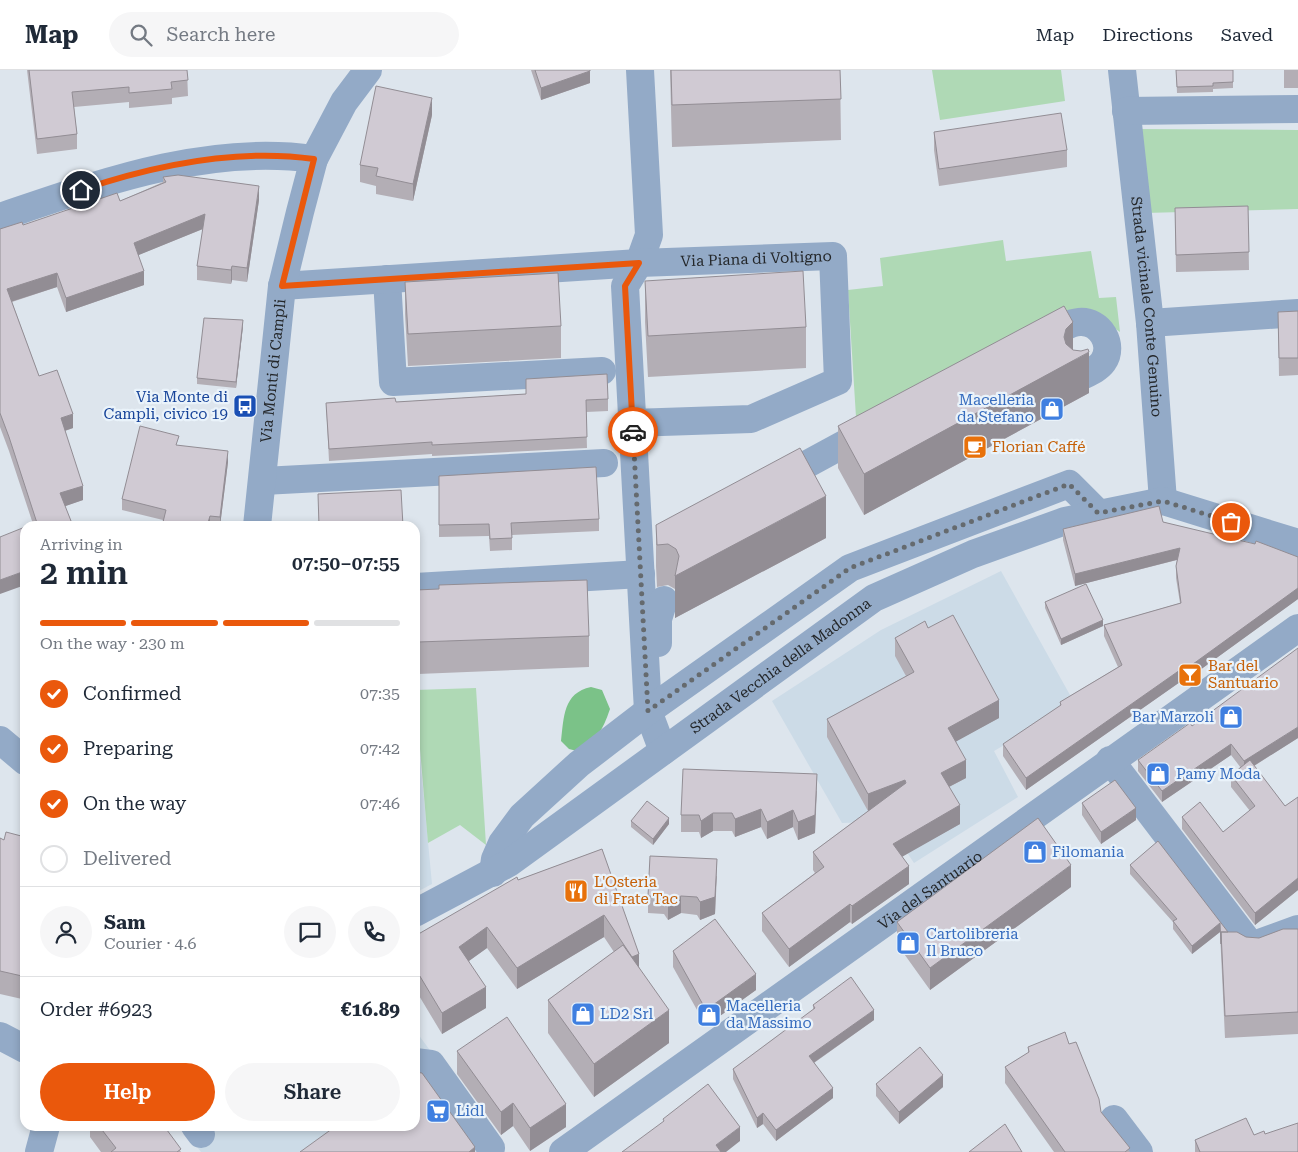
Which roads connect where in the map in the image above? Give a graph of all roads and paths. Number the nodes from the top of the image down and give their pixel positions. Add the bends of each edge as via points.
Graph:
1 (368, 70) edge
2 (640, 70) edge
3 (1122, 70) edge
4 (1298, 109) edge
5 (1126, 111) junction
6 (314, 159) junction
7 (0, 217) edge
8 (639, 263) junction
9 (387, 279) junction
10 (282, 286) junction
11 (1298, 314) edge
12 (1150, 323) junction
13 (1022, 350) edge
14 (602, 371) dead end
15 (1080, 377) edge
16 (892, 419) edge
17 (632, 423) junction
18 (604, 463) dead end
19 (262, 481) junction
20 (753, 493) edge
21 (1163, 501) junction
22 (1098, 513) junction
23 (258, 521) edge
24 (666, 539) edge
25 (1298, 543) edge
26 (640, 563) junction
27 (420, 586) edge
28 (664, 600) dead end
29 (1298, 628) edge
30 (672, 695) junction
31 (648, 711) junction
32 (0, 740) edge
33 (663, 751) junction
34 (20, 757) edge
35 (1110, 760) junction
36 (493, 873) junction
37 (420, 910) edge
38 (1298, 929) edge
39 (420, 1063) edge
40 (1114, 1119) dead end
41 (45, 1131) edge
42 (491, 1148) dead end
43 (39, 1152) edge
44 (563, 1152) edge
45 (1139, 1152) edge

1 - 6 street, Via Monti di Campli via 344,102
2 - 8 street via 649,235
3 - 5 street, Strada vicinale Conte Genuino
4 - 5 street
5 - 12 street, Strada vicinale Conte Genuino
6 - 7 street via 262,155 158,168
6 - 10 street, Via Monti di Campli
8 - 9 street, Via Piana di Voltigno
8 - 17 street via 625,286
8 - 17 street, Via Piana di Voltigno via 834,256 838,381 751,419
9 - 10 street, Via Piana di Voltigno
9 - 14 street via 393,382
10 - 19 street, Via Monti di Campli
11 - 12 street
12 - 21 street, Strada vicinale Conte Genuino
13 - 15 street via 1072,324 1093,324 1103,333 1107,352 1098,368
16 - 20 street
17 - 26 street
18 - 19 street
19 - 23 street, Via Monti di Campli
21 - 22 street, Strada Vecchia della Madonna
21 - 25 street, Strada Vecchia della Madonna
22 - 30 street via 1069,484 850,568
22 - 33 street, Strada Vecchia della Madonna via 1065,521 973,554 874,598
24 - 26 street
26 - 27 street
26 - 31 street
28 - 30 street via 656,636
29 - 35 street, Via del Santuario
30 - 31 street
31 - 33 street
31 - 36 street via 579,764 522,816 502,843
32 - 34 street
33 - 36 street, Strada Vecchia della Madonna
35 - 38 street via 1250,944
35 - 44 street, Via del Santuario
36 - 37 street, Strada Vecchia della Madonna
39 - 42 street via 431,1064
40 - 45 street
41 - 43 street

